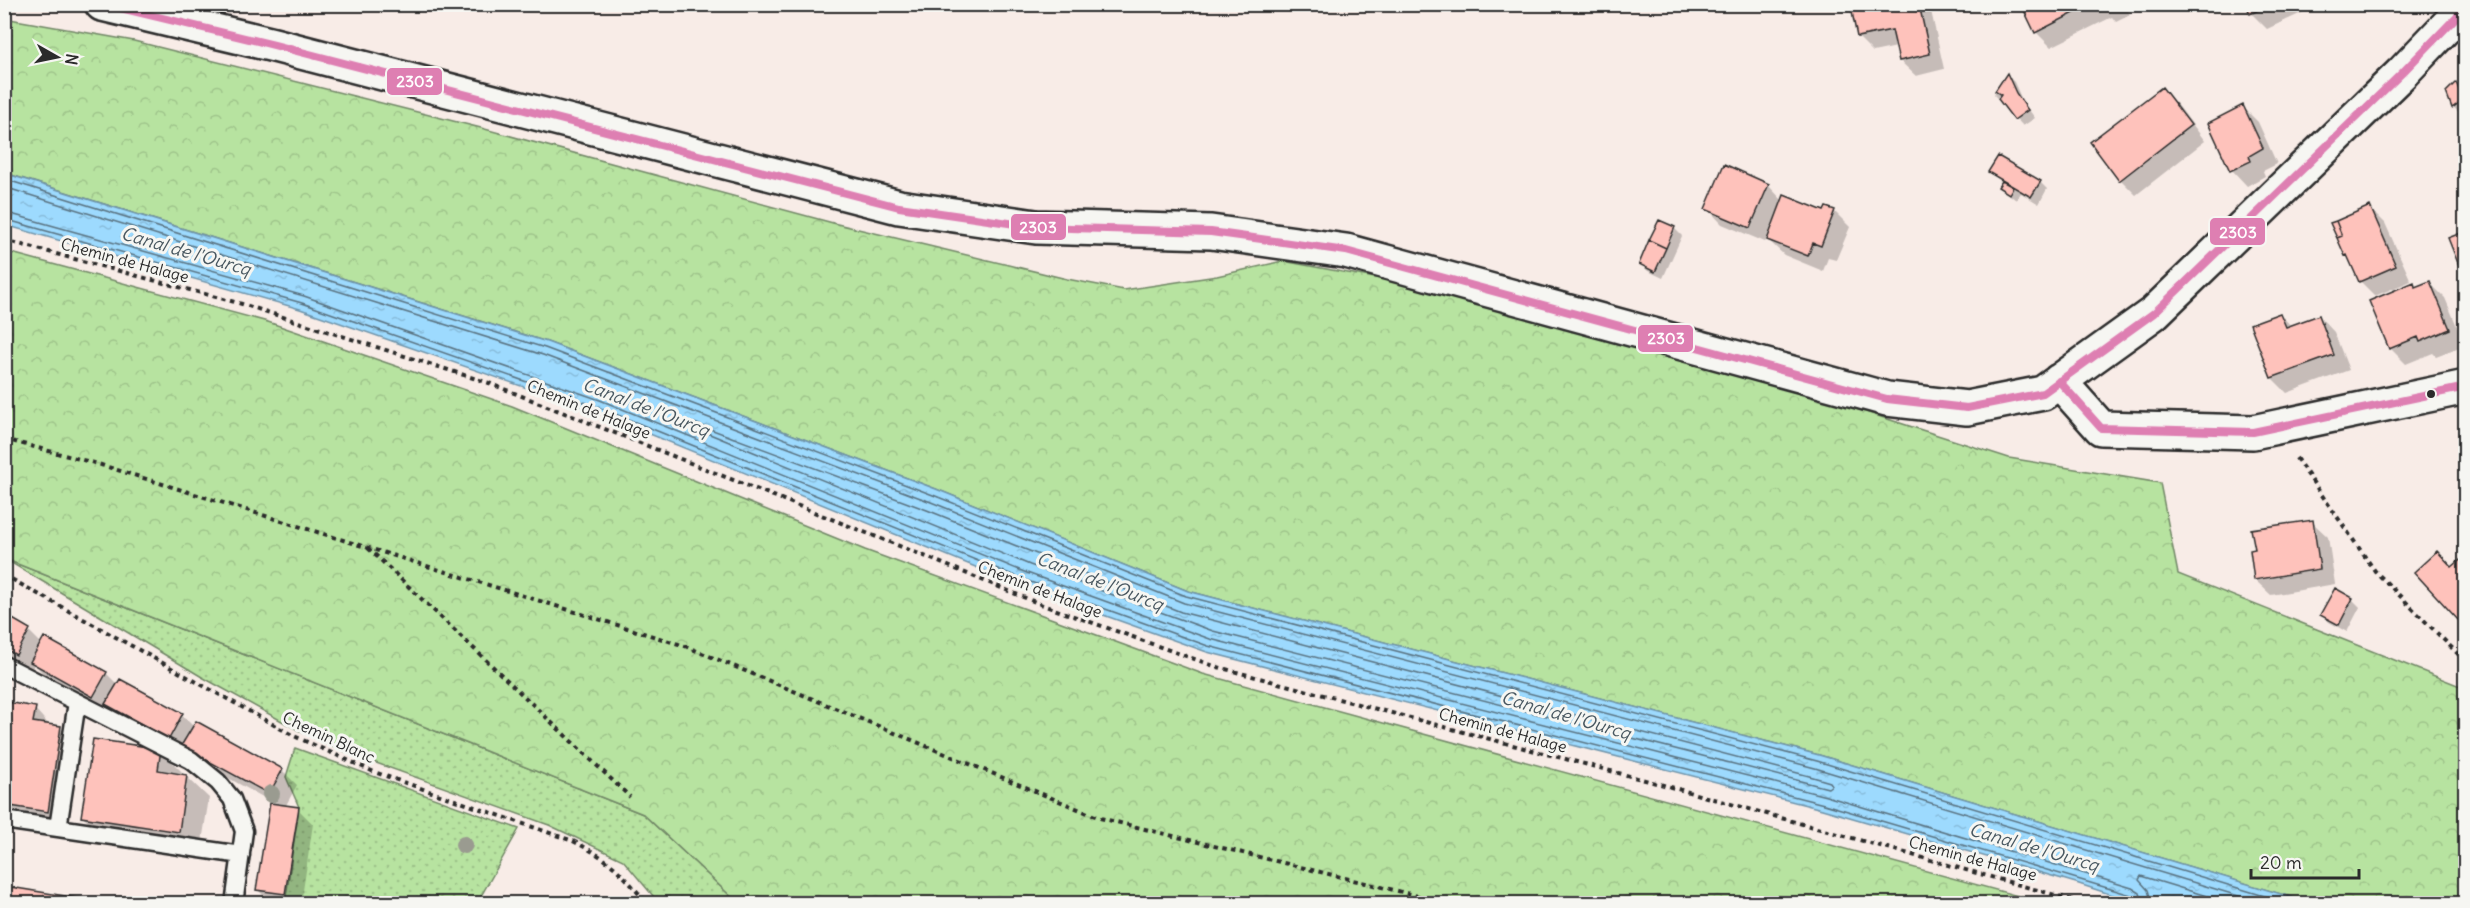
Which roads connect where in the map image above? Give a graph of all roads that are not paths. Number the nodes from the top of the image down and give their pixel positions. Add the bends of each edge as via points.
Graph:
1 (102, 4) edge
2 (2466, 6) edge
3 (2059, 381) junction
4 (2466, 387) edge
5 (4, 665) edge
6 (77, 702) junction
7 (4, 820) edge
8 (58, 828) junction
9 (241, 855) junction
10 (234, 903) edge

1 - 3 main road via 899,207 1036,227 1211,232 1346,250 1887,399 1967,408 2043,393
2 - 3 main road via 2403,72 2154,312
3 - 4 main road via 2101,428 2253,432
5 - 6 lane
6 - 8 lane
6 - 9 lane via 191,760 218,782 232,799 244,831
7 - 8 lane
8 - 9 lane
9 - 10 lane

